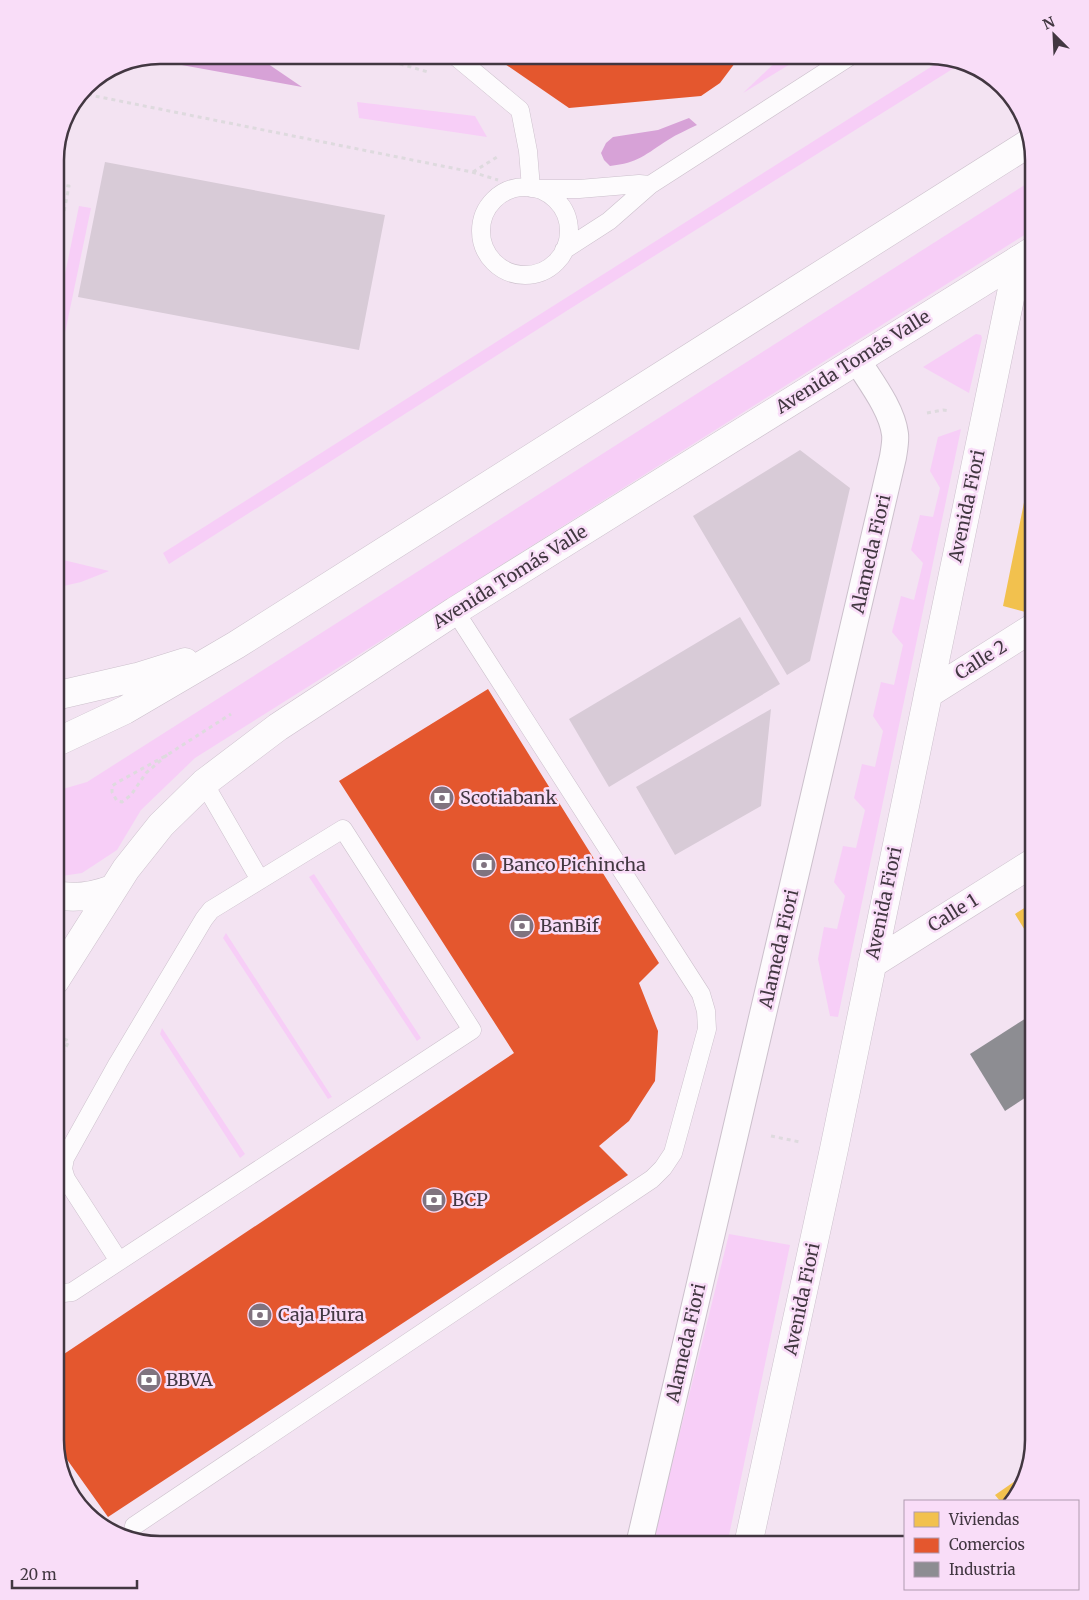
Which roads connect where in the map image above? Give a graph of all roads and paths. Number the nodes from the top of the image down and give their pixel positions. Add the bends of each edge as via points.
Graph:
1 (465, 64) edge
2 (838, 64) edge
3 (89, 95) edge
4 (1024, 146) edge
5 (64, 185) edge
6 (650, 185) junction
7 (531, 188) junction
8 (64, 212) edge
9 (564, 250) junction
10 (1025, 256) edge
11 (1025, 259) edge
12 (857, 360) junction
13 (455, 611) junction
14 (1025, 633) edge
15 (236, 645) junction
16 (64, 694) edge
17 (928, 694) junction
18 (64, 739) edge
19 (204, 783) junction
20 (122, 802) joint
21 (1025, 868) edge
22 (260, 880) junction
23 (112, 889) junction
24 (64, 896) edge
25 (872, 964) junction
26 (64, 966) edge
27 (64, 1040) edge
28 (64, 1051) edge
29 (737, 1128) junction
30 (802, 1142) dead end
31 (64, 1164) edge
32 (64, 1172) edge
33 (119, 1261) junction
34 (64, 1293) edge
35 (134, 1526) dead end
36 (641, 1536) edge
37 (750, 1536) edge

1 - 7 lane via 520,110
2 - 6 lane
3 - 7 path via 472,172
4 - 15 main road
5 - 8 path via 69,186
6 - 7 lane
6 - 9 lane via 609,221
7 - 9 lane via 552,196 562,208 568,221 569,236
7 - 9 lane via 508,190 486,210 481,236 484,249 502,269 529,275 542,272 555,263
10 - 12 main road, Avenida Tomás Valle
11 - 17 main road, Avenida Fiori
12 - 13 main road, Avenida Tomás Valle
12 - 29 street, Alameda Fiori via 894,425 893,457
13 - 19 main road, Avenida Tomás Valle via 278,727
13 - 35 lane via 701,994 708,1029 673,1153 652,1179
14 - 17 main road, Calle 2
15 - 16 main road via 137,677
15 - 18 main road via 124,710
17 - 25 main road, Avenida Fiori
19 - 22 lane
19 - 23 main road, Avenida Tomás Valle via 161,825
20 - 20 path via 131,795 146,773 166,754 112,786 117,801
21 - 25 main road, Calle 1
22 - 31 lane via 217,905 204,919 118,1063
22 - 33 lane via 343,829 472,1030
23 - 24 main road via 95,895
23 - 26 main road, Avenida Tomás Valle
25 - 37 main road, Avenida Fiori
27 - 28 path via 69,1042
29 - 30 path
29 - 36 street, Alameda Fiori
32 - 33 lane
33 - 34 lane via 72,1292

